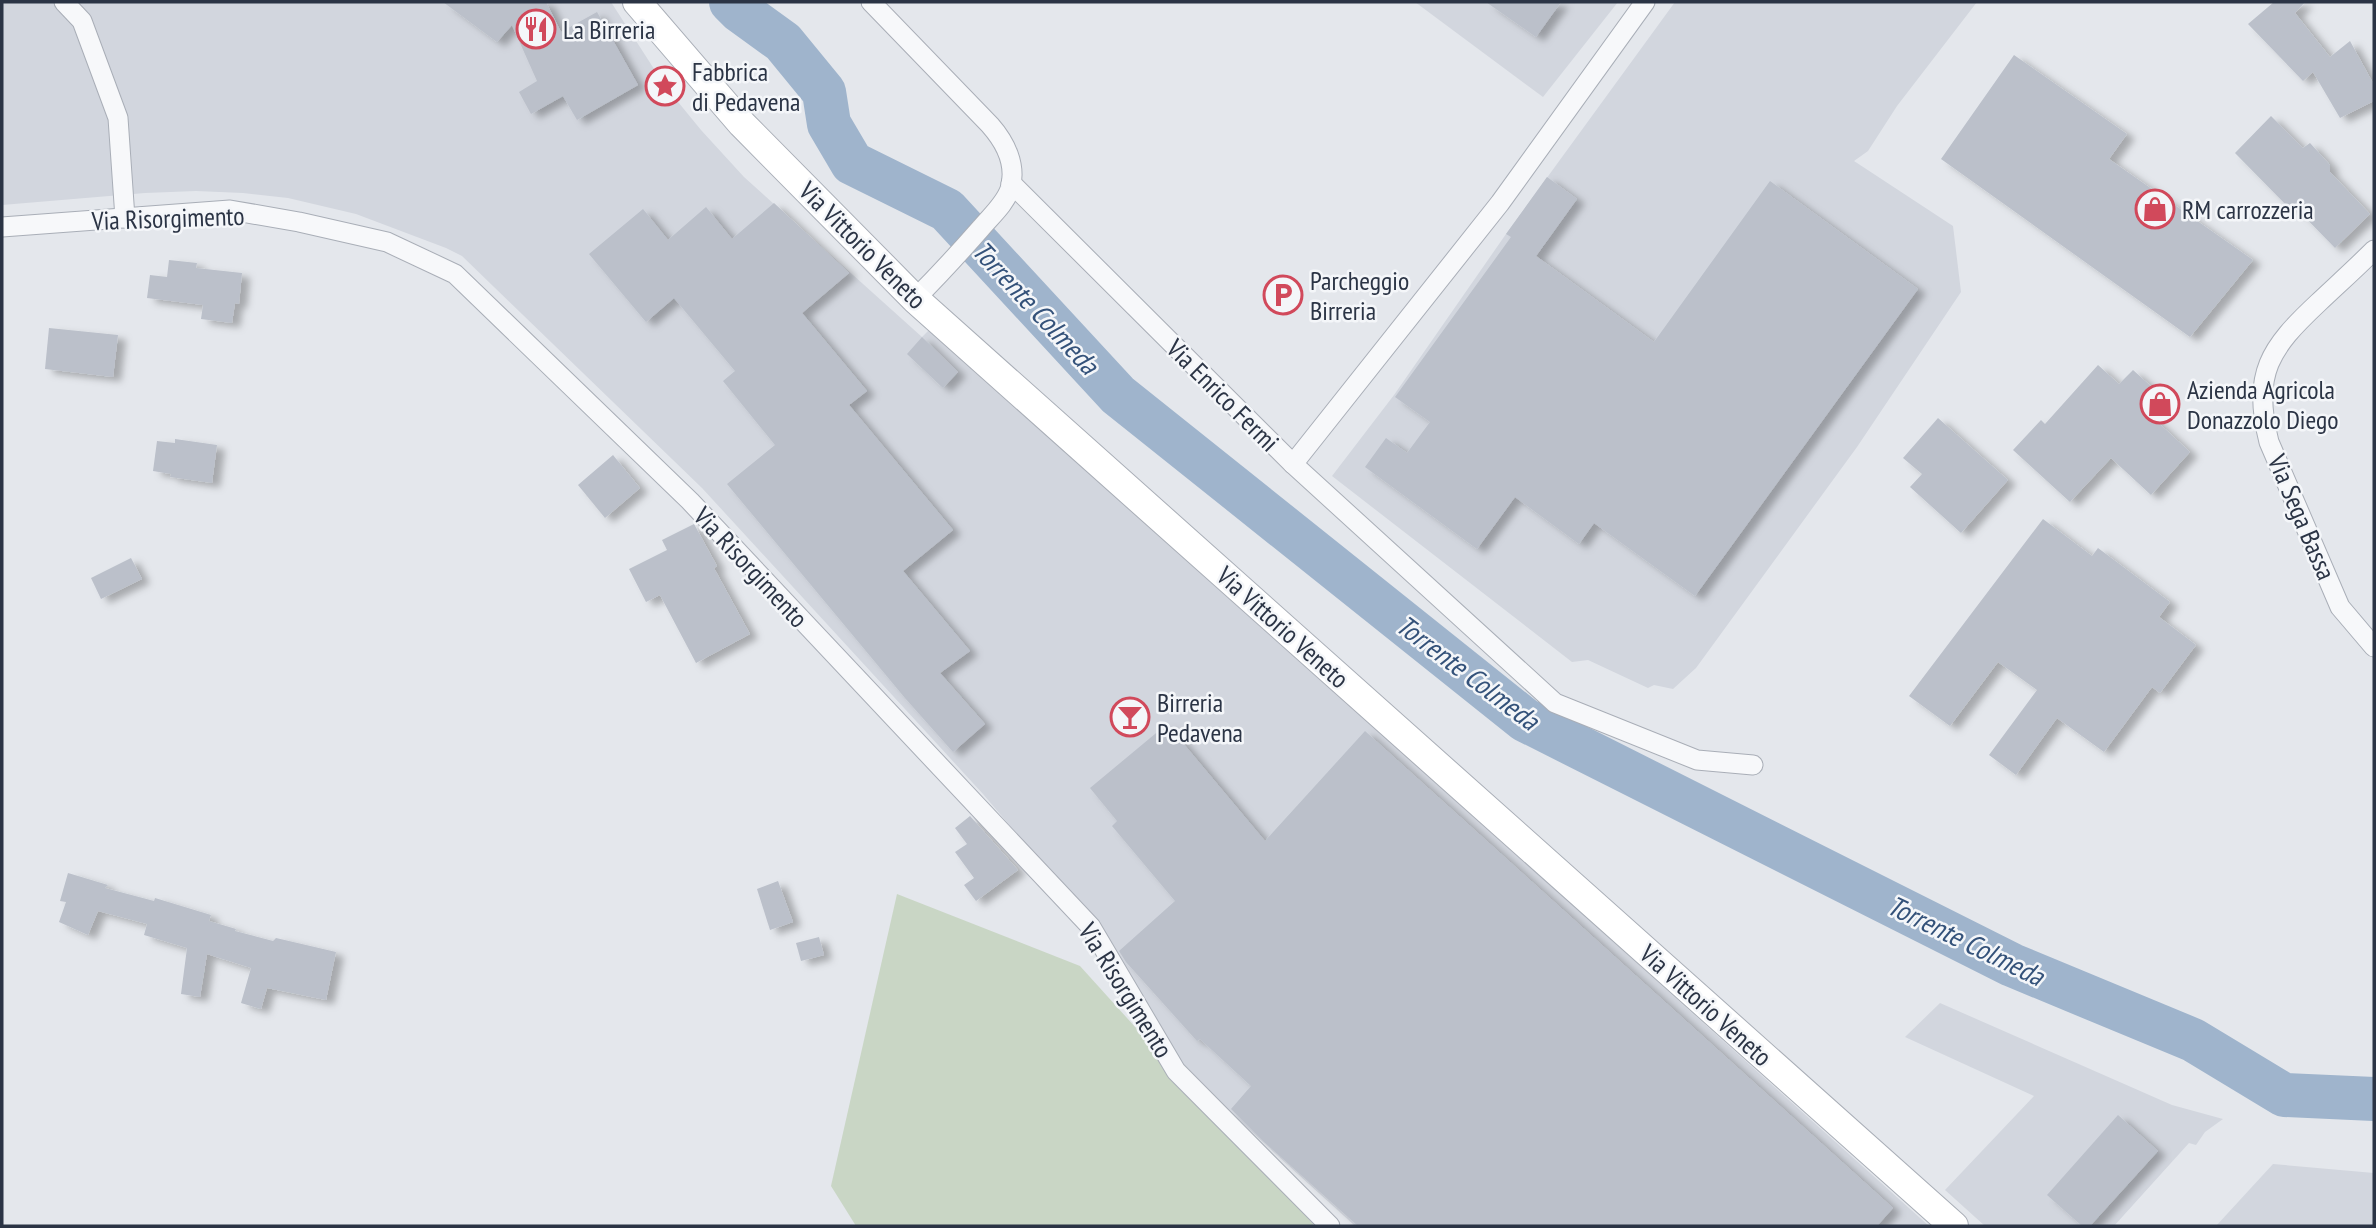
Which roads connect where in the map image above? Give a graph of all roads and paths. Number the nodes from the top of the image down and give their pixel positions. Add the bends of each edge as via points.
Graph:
1 (64, 2) edge
2 (637, 2) edge
3 (871, 2) edge
4 (1645, 2) edge
5 (1011, 183) junction
6 (125, 218) junction
7 (2, 226) edge
8 (2374, 250) edge
9 (915, 299) junction
10 (1293, 464) junction
11 (2374, 647) edge
12 (1753, 765) dead end
13 (1330, 1226) edge
14 (1954, 1226) edge

1 - 6 street via 82,20 118,118
2 - 9 main road, Via Vittorio Veneto via 742,124
3 - 5 street via 1001,137 1009,154
4 - 10 street, Via Enrico Fermi via 1500,203
5 - 9 street via 1000,206
5 - 10 street, Via Enrico Fermi
6 - 7 street, Via Risorgimento
6 - 13 street, Via Risorgimento via 244,212 387,242 455,274 690,501 1091,927 1176,1071
8 - 11 street, Via Sega Bassa via 2288,332 2269,362 2263,406 2269,442 2340,607
9 - 14 main road, Via Vittorio Veneto
10 - 12 street via 1555,703 1697,760

